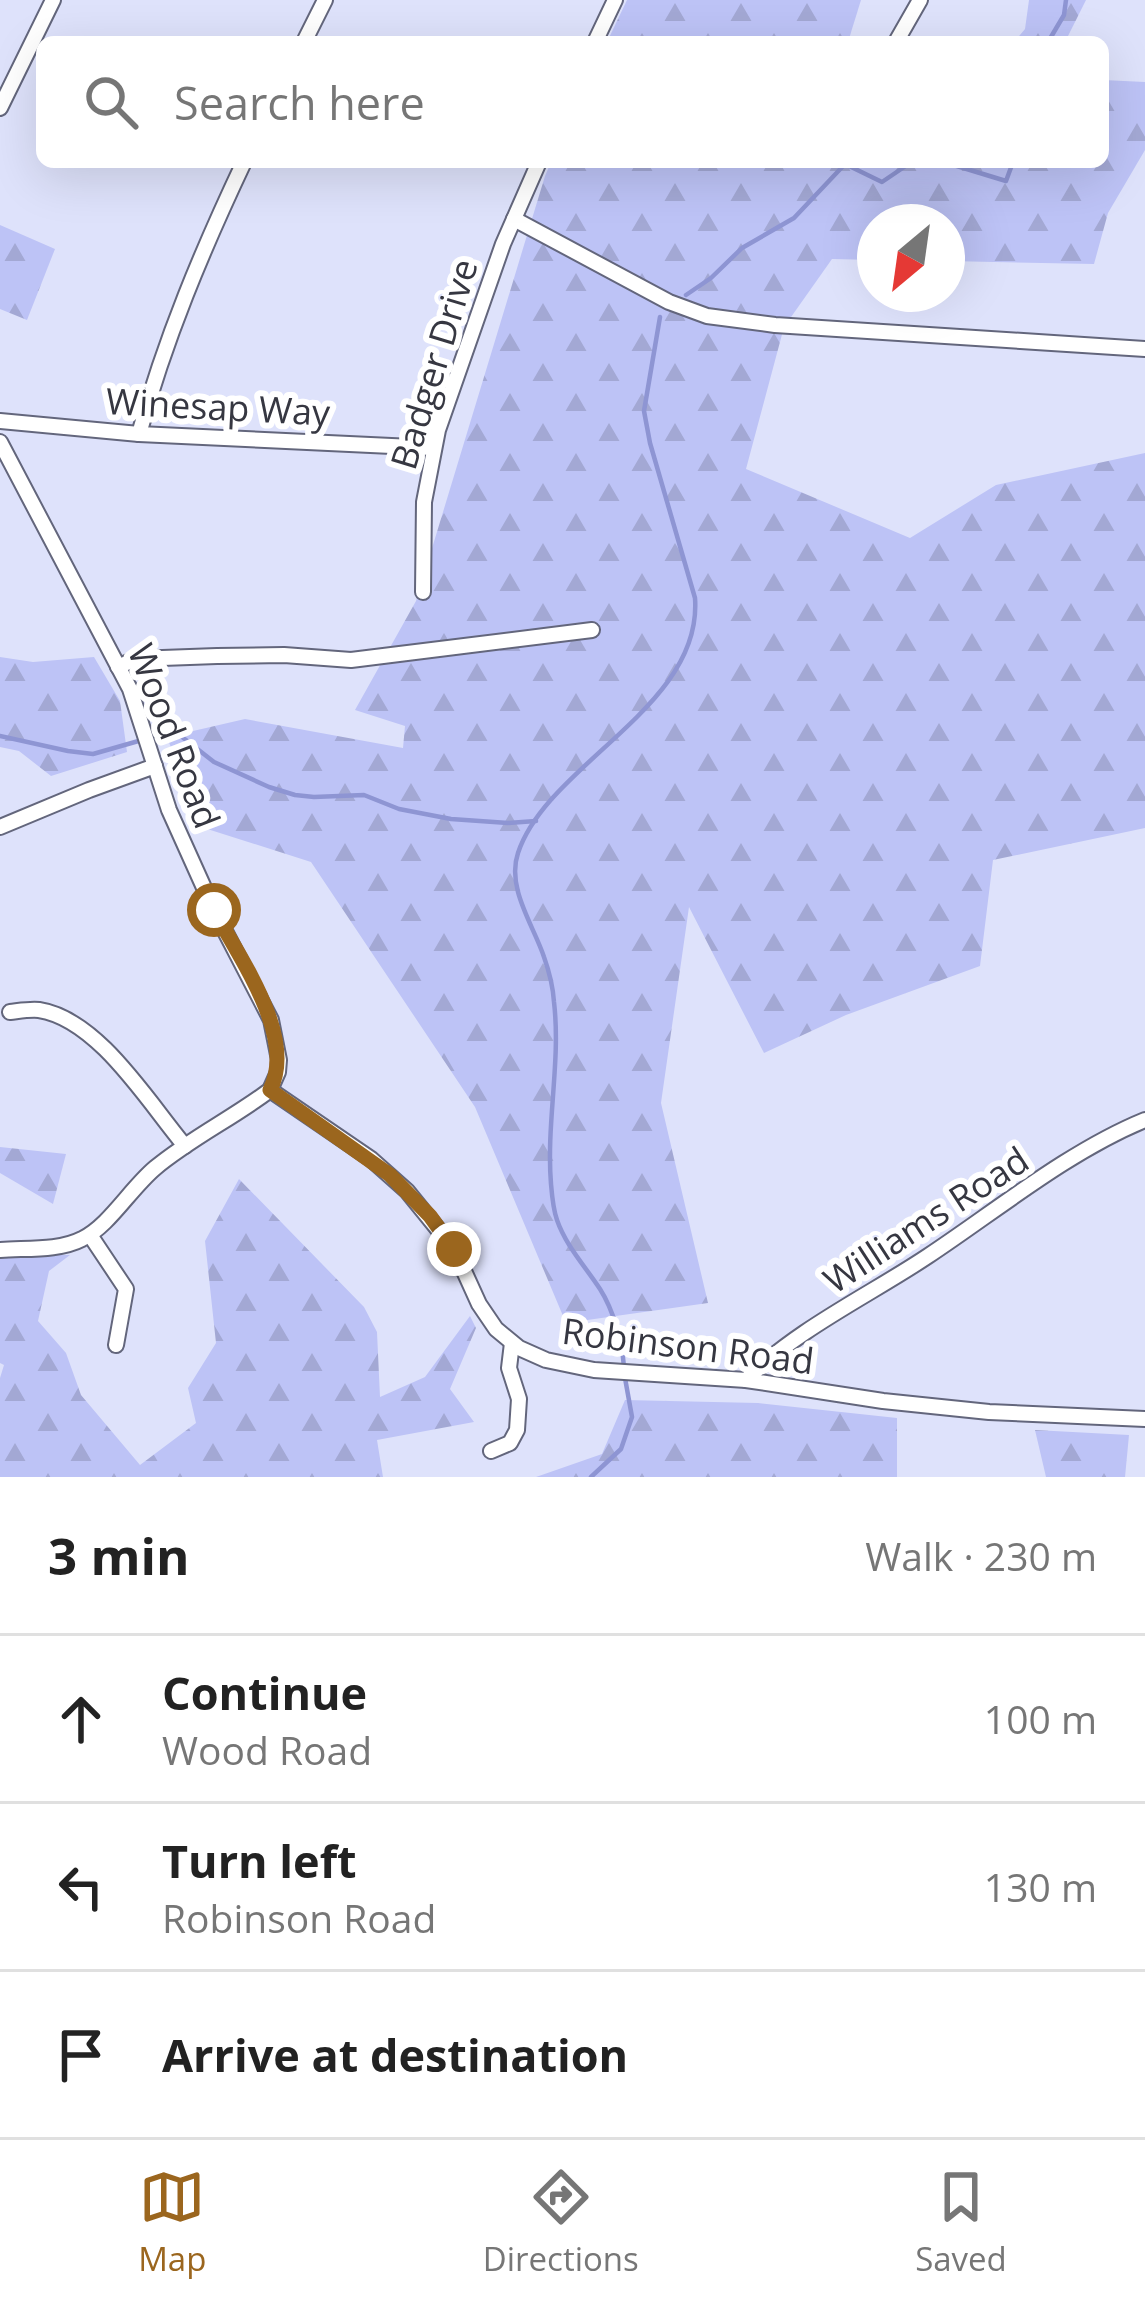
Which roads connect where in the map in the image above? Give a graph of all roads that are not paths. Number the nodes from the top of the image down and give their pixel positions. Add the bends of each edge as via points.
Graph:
1 (53, 0) edge
2 (325, 0) edge
3 (615, 0) edge
4 (920, 0) edge
5 (307, 36) edge
6 (598, 36) edge
7 (899, 36) edge
8 (0, 108) edge
9 (241, 168) edge
10 (536, 168) edge
11 (514, 219) junction
12 (1145, 349) edge
13 (0, 421) edge
14 (139, 434) junction
15 (0, 442) edge
16 (434, 448) junction
17 (423, 592) dead end
18 (592, 630) dead end
19 (118, 667) junction
20 (155, 766) junction
21 (0, 827) edge
22 (10, 1012) dead end
23 (270, 1090) junction
24 (1145, 1120) edge
25 (184, 1146) junction
26 (90, 1235) junction
27 (0, 1250) edge
28 (512, 1343) junction
29 (116, 1345) dead end
30 (746, 1381) junction
31 (1145, 1418) edge
32 (491, 1451) dead end

1 - 8 street
2 - 5 street
3 - 6 street
4 - 7 street
9 - 14 street via 186,288
10 - 11 street, Badger Drive
11 - 12 street via 706,316
11 - 16 street, Badger Drive
13 - 14 street, Winesap Way
14 - 16 street, Winesap Way
15 - 19 street, Wood Road
16 - 17 street, Badger Drive
18 - 19 street via 351,660 196,657
19 - 20 street, Wood Road
20 - 21 street
20 - 23 street, Wood Road via 194,867 274,1029 279,1060
22 - 25 street via 61,1016 96,1037
23 - 25 street
23 - 28 street, Robinson Road via 407,1191
24 - 30 street, Williams Road via 984,1216
25 - 26 street
26 - 27 street via 62,1246
26 - 29 street via 126,1289
28 - 30 street, Robinson Road via 561,1365
28 - 32 street via 518,1430
30 - 31 street, Robinson Road via 989,1412

